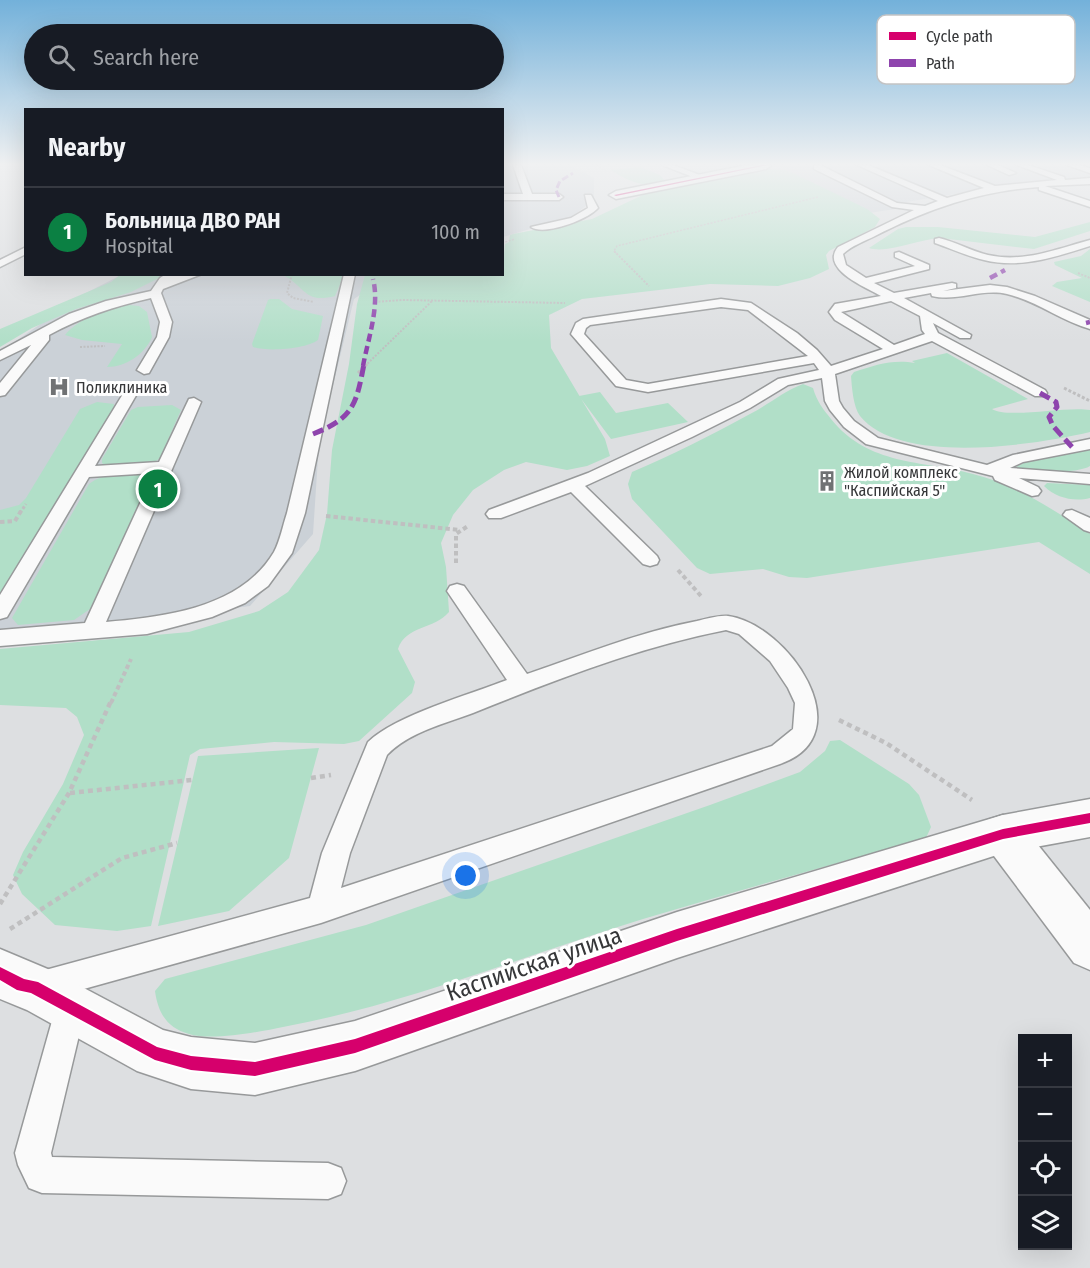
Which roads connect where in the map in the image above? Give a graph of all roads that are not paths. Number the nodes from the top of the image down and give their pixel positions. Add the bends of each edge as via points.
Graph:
1 (551, 224) edge
2 (894, 224) edge
3 (536, 227) dead end
4 (939, 240) dead end
5 (1090, 243) edge
6 (24, 251) edge
7 (899, 255) dead end
8 (0, 264) edge
9 (172, 276) edge
10 (192, 276) edge
11 (350, 276) edge
12 (864, 282) junction
13 (952, 286) dead end
14 (157, 290) junction
15 (921, 292) junction
16 (892, 297) junction
17 (926, 315) junction
18 (1090, 325) edge
19 (48, 332) junction
20 (965, 335) dead end
21 (933, 336) junction
22 (892, 349) junction
23 (0, 356) edge
24 (818, 358) junction
25 (144, 370) dead end
26 (828, 372) junction
27 (0, 392) edge
28 (131, 392) dead end
29 (1040, 393) dead end
30 (194, 402) dead end
31 (1090, 444) edge
32 (165, 467) junction
33 (990, 471) junction
34 (86, 472) junction
35 (1090, 479) edge
36 (574, 485) junction
37 (1032, 491) dead end
38 (495, 514) road end
39 (1072, 515) dead end
40 (1090, 526) edge
41 (650, 560) dead end
42 (457, 591) road end
43 (0, 612) edge
44 (92, 631) junction
45 (0, 638) edge
46 (522, 684) junction
47 (1090, 818) edge
48 (993, 820) junction
49 (321, 909) junction
50 (1090, 947) edge
51 (28, 974) edge
52 (328, 1181) dead end

1 - 3 lane
2 - 12 lane via 838,254 843,267
4 - 5 lane via 979,256 1014,261
6 - 8 lane
7 - 12 lane via 925,267
9 - 14 lane
10 - 14 lane
11 - 44 lane via 296,513 283,553 261,581 205,612 147,626
12 - 16 lane
13 - 15 lane
14 - 19 lane via 91,310
14 - 25 lane via 166,322 163,337
15 - 16 lane
15 - 18 lane via 948,296 1007,290
16 - 17 lane
16 - 22 lane via 839,307 835,312
17 - 20 lane
17 - 21 lane
19 - 23 lane
19 - 27 lane
21 - 22 lane
21 - 29 lane
22 - 26 lane
24 - 24 lane via 751,307 736,304 587,322 577,330 621,383 637,387
24 - 26 lane
26 - 33 lane via 837,410 872,441
26 - 36 lane via 783,382 687,434
28 - 34 lane
30 - 32 lane
31 - 33 lane via 1018,458
32 - 34 lane
32 - 44 lane
33 - 35 lane
33 - 37 lane
34 - 43 lane
36 - 38 lane
36 - 41 lane
39 - 40 lane
42 - 46 lane
44 - 45 lane
46 - 49 lane via 408,728 377,749 336,853
46 - 49 lane via 673,633 726,623 746,628 778,655 806,703 805,733 780,754
47 - 48 street, Каспийская улица
48 - 50 street
48 - 51 street, Каспийская улица via 355,1046 255,1069 191,1064 155,1053
49 - 51 lane
51 - 52 lane via 33,1153 42,1175

